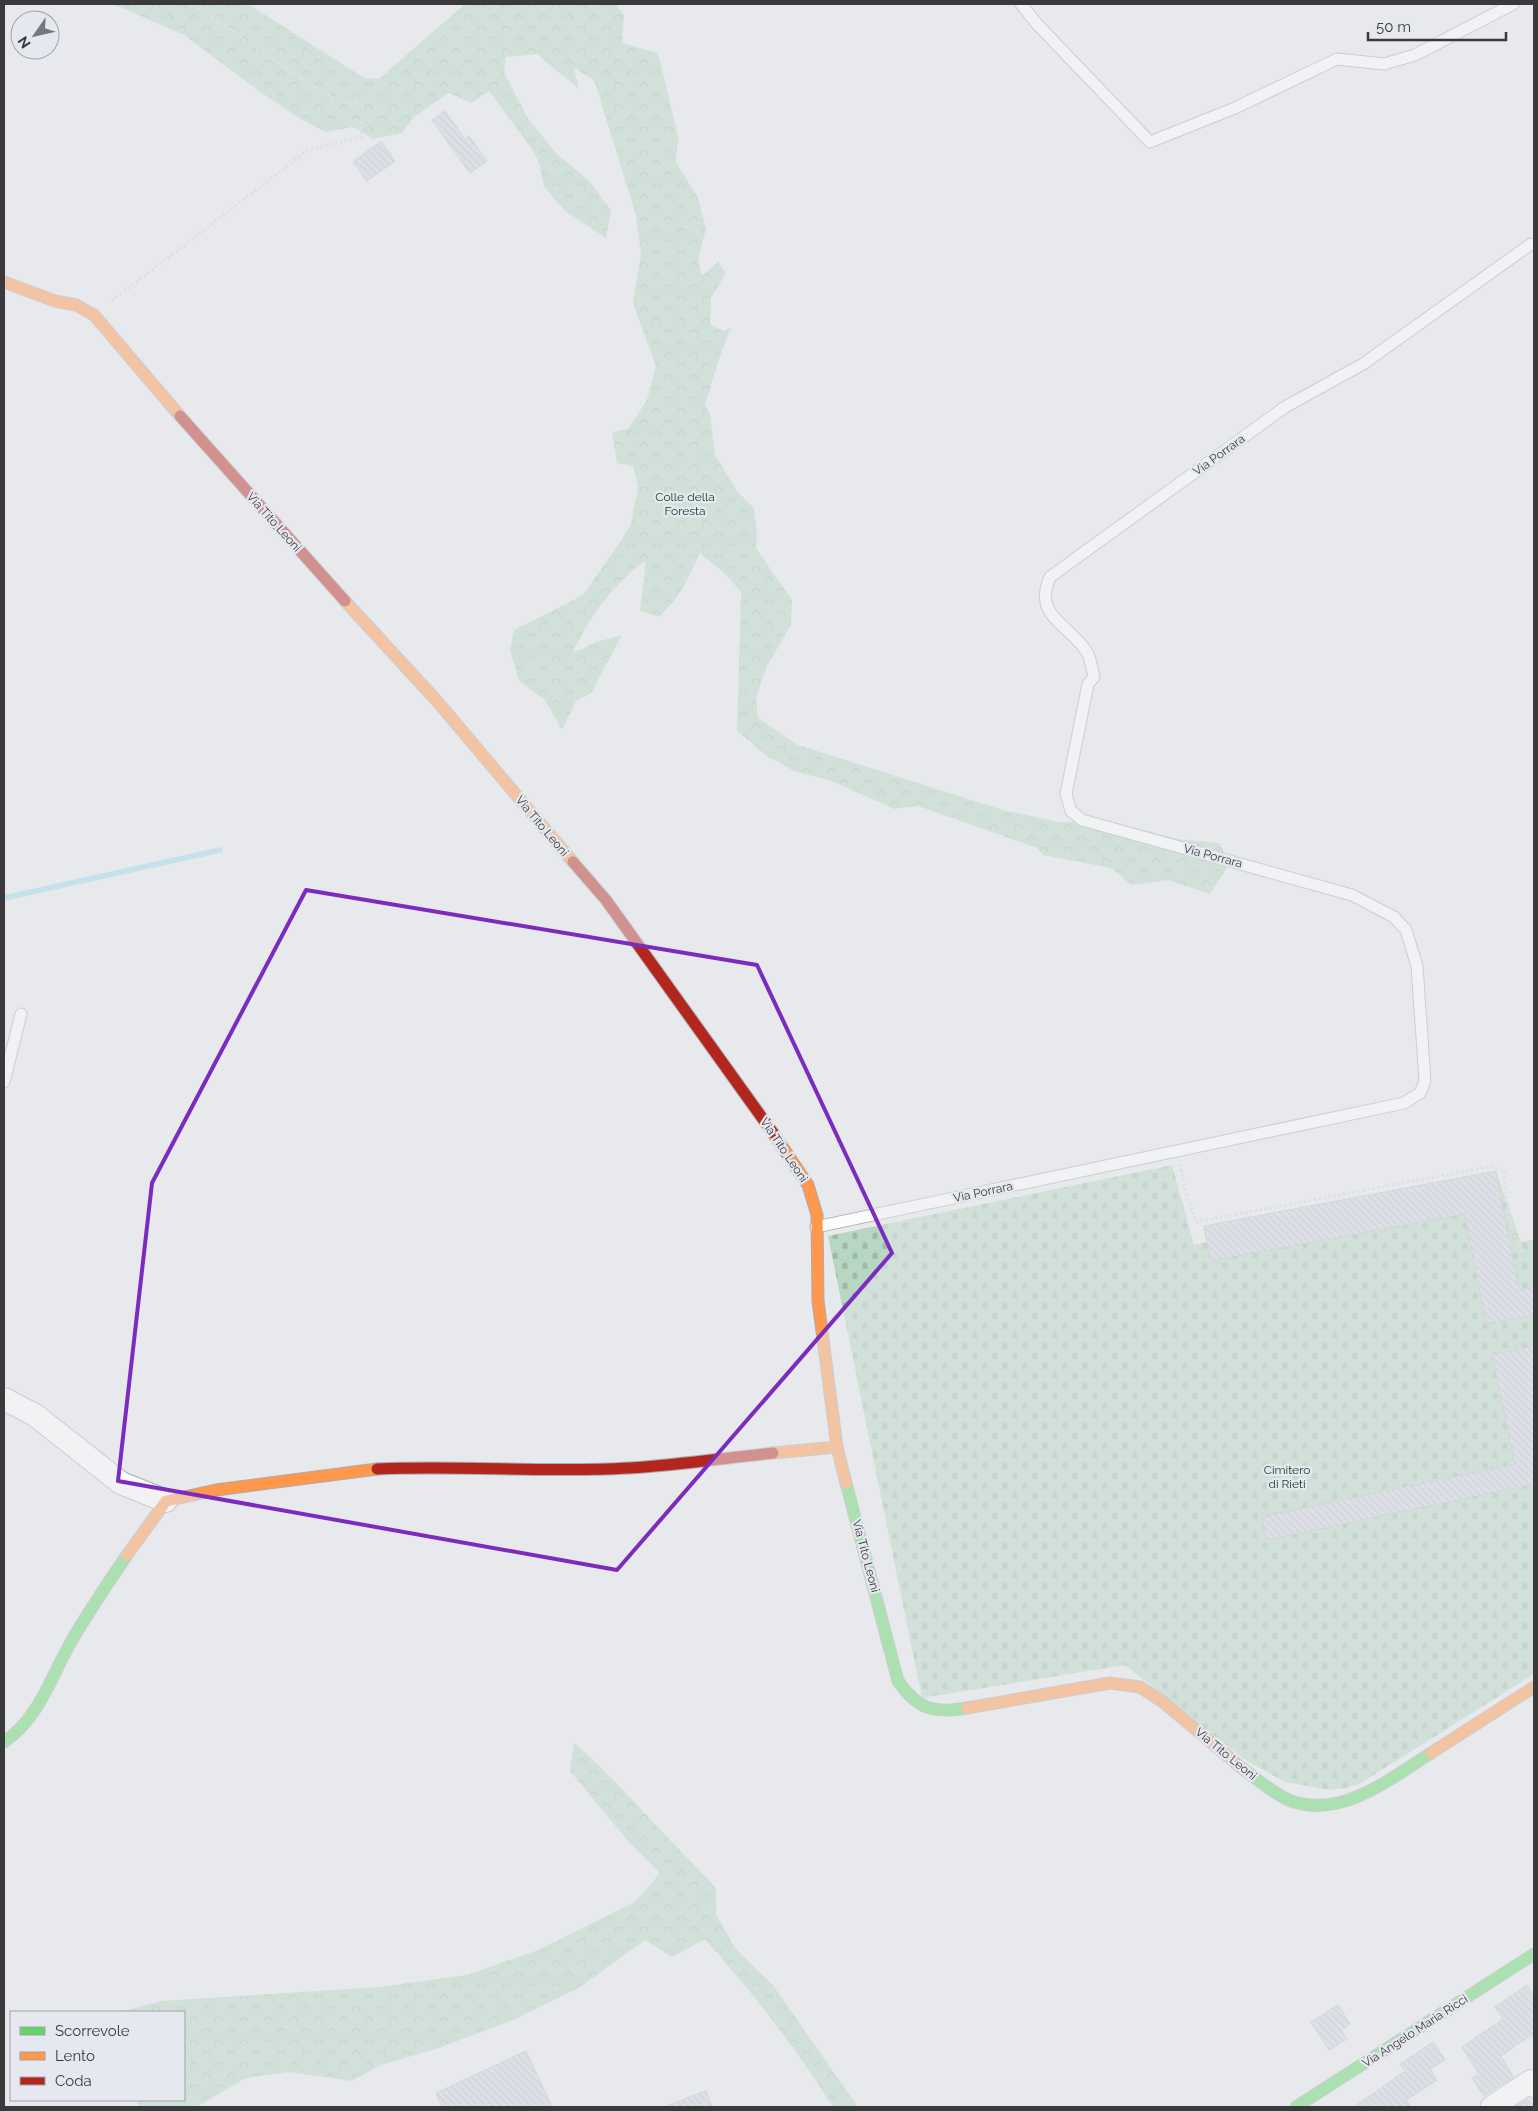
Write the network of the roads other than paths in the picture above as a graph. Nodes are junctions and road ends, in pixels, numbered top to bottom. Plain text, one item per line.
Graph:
1 (1021, 4) edge
2 (1513, 4) edge
3 (1534, 245) edge
4 (4, 282) edge
5 (21, 1014) dead end
6 (4, 1082) edge
7 (816, 1227) junction
8 (4, 1399) edge
9 (838, 1447) junction
10 (166, 1501) junction
11 (1534, 1687) edge
12 (4, 1742) edge
13 (1534, 1954) edge
14 (1534, 2086) edge
15 (1296, 2107) edge
16 (1492, 2107) edge

1 - 2 lane
3 - 7 lane, Via Porrara
4 - 7 street, Via Tito Leoni
5 - 6 lane
7 - 9 street, Via Tito Leoni
8 - 10 street
9 - 10 street
9 - 11 street, Via Tito Leoni
10 - 12 street
13 - 15 street, Via Angelo Maria Ricci
14 - 16 street

